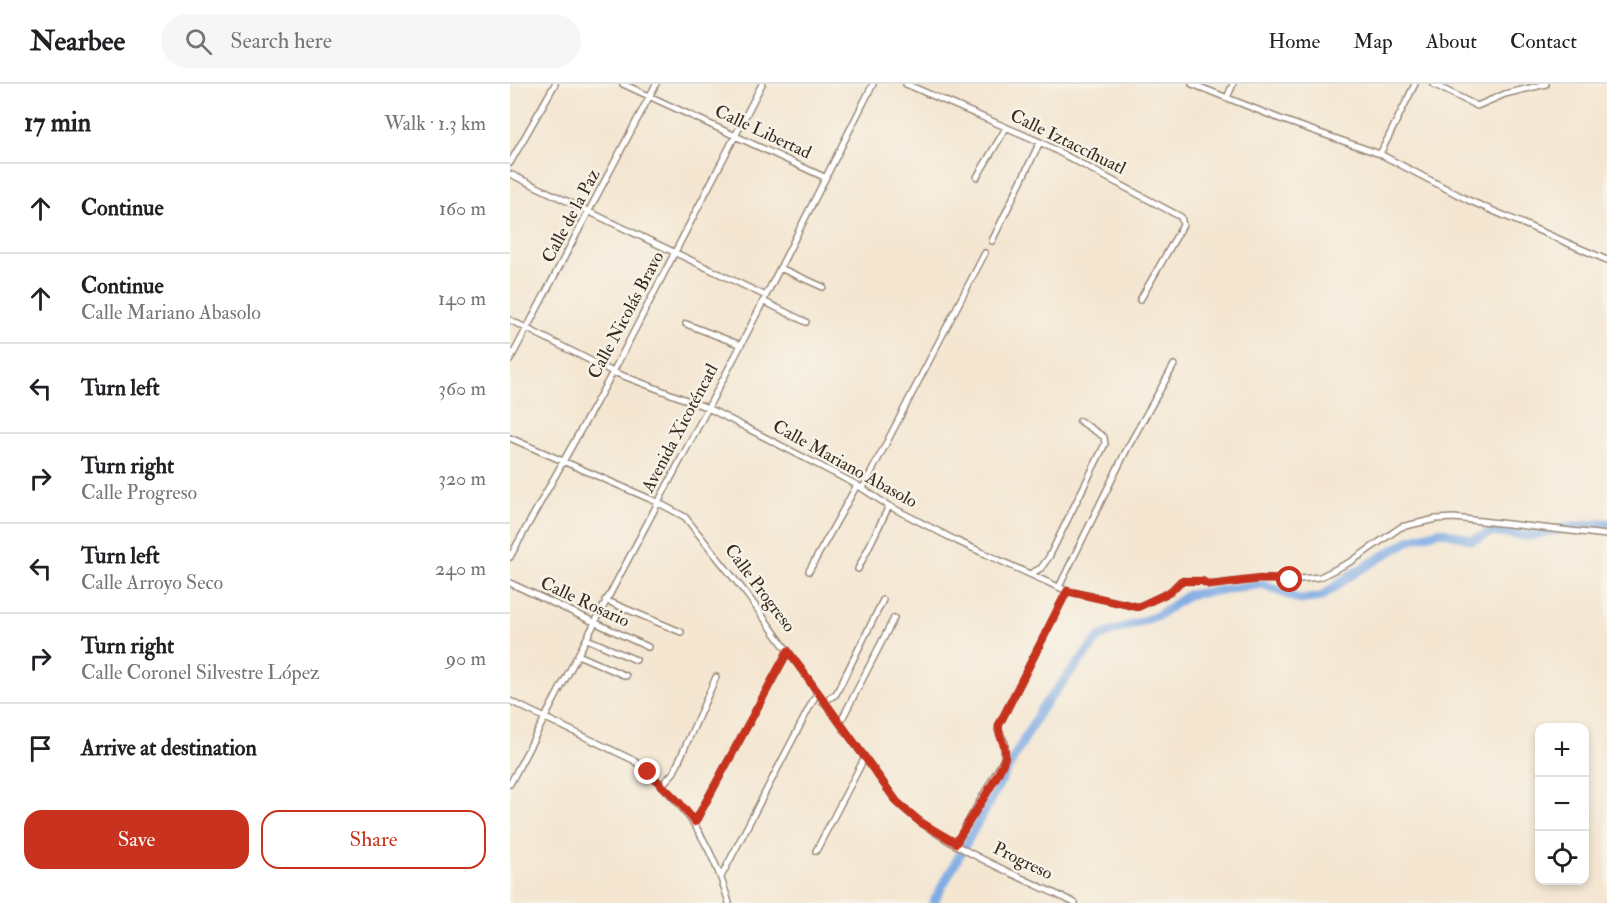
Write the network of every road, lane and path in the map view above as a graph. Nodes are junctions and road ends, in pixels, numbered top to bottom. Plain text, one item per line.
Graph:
1 (555, 84) edge
2 (622, 84) edge
3 (656, 84) edge
4 (762, 84) edge
5 (873, 84) edge
6 (906, 84) edge
7 (1192, 84) edge
8 (1233, 84) edge
9 (1415, 84) edge
10 (1433, 84) edge
11 (1546, 84) edge
12 (650, 97) junction
13 (1227, 98) junction
14 (1006, 128) junction
15 (737, 136) junction
16 (1040, 142) junction
17 (1380, 154) junction
18 (510, 163) edge
19 (510, 174) edge
20 (825, 177) junction
21 (976, 177) dead end
22 (591, 211) junction
23 (992, 241) dead end
24 (676, 253) junction
25 (985, 253) dead end
26 (1607, 260) edge
27 (780, 268) junction
28 (823, 287) dead end
29 (764, 298) junction
30 (1140, 300) dead end
31 (510, 320) edge
32 (806, 322) dead end
33 (686, 324) dead end
34 (527, 329) junction
35 (741, 345) junction
36 (510, 360) edge
37 (1174, 365) dead end
38 (614, 372) junction
39 (708, 408) junction
40 (1080, 421) dead end
41 (510, 438) edge
42 (564, 460) junction
43 (857, 485) junction
44 (863, 489) junction
45 (657, 502) junction
46 (889, 506) junction
47 (1607, 534) edge
48 (510, 556) edge
49 (858, 569) dead end
50 (809, 571) dead end
51 (1030, 574) junction
52 (510, 583) edge
53 (1059, 587) junction
54 (1067, 591) junction
55 (606, 600) junction
56 (883, 600) dead end
57 (894, 618) dead end
58 (595, 623) junction
59 (681, 632) dead end
60 (586, 639) junction
61 (648, 647) dead end
62 (788, 651) junction
63 (578, 655) junction
64 (636, 660) dead end
65 (626, 676) dead end
66 (716, 677) dead end
67 (817, 693) junction
68 (510, 701) edge
69 (823, 702) junction
70 (546, 718) junction
71 (840, 723) junction
72 (865, 757) junction
73 (510, 784) edge
74 (662, 785) junction
75 (695, 822) junction
76 (957, 844) junction
77 (816, 851) dead end
78 (721, 877) junction
79 (729, 903) edge
80 (1075, 903) edge

1 - 18 street
2 - 12 street, Calle Libertad
3 - 12 street, Calle de la Paz
4 - 15 street, Calle Nicolás Bravo
5 - 20 street, Avenida Xicoténcatl
6 - 14 street, Calle Iztaccíhuatl
7 - 13 street
8 - 13 street
9 - 17 street
10 - 11 street
12 - 15 street, Calle Libertad
12 - 22 street, Calle de la Paz
13 - 17 street
14 - 16 street, Calle Iztaccíhuatl
14 - 21 street
15 - 20 street, Calle Libertad
15 - 24 street, Calle Nicolás Bravo
16 - 23 street
16 - 30 street, Calle Iztaccíhuatl
17 - 26 street
19 - 22 street
20 - 27 street, Avenida Xicoténcatl
22 - 24 street
22 - 34 street, Calle de la Paz
24 - 29 street
24 - 38 street, Calle Nicolás Bravo
25 - 44 street
27 - 28 street
27 - 29 street, Avenida Xicoténcatl
29 - 32 street
29 - 35 street, Avenida Xicoténcatl
31 - 34 street, Calle Mariano Abasolo
33 - 35 street
34 - 36 street, Calle de la Paz
34 - 38 street, Calle Mariano Abasolo
35 - 39 street, Avenida Xicoténcatl
37 - 53 street
38 - 39 street, Calle Mariano Abasolo
38 - 42 street, Calle Nicolás Bravo
39 - 43 street, Calle Mariano Abasolo
39 - 45 street, Avenida Xicoténcatl
40 - 51 street
41 - 42 street, Calle Progreso
42 - 45 street, Calle Progreso
42 - 48 street, Calle Nicolás Bravo
43 - 44 street, Calle Mariano Abasolo
43 - 50 street
44 - 46 street, Calle Mariano Abasolo
45 - 55 street, Avenida Xicoténcatl
45 - 62 street, Calle Progreso
46 - 49 street
46 - 51 street, Calle Mariano Abasolo
47 - 54 street, Calle Mariano Abasolo
51 - 53 street, Calle Mariano Abasolo
52 - 58 street, Calle Rosario
53 - 54 street, Calle Mariano Abasolo
54 - 76 street
55 - 58 street, Avenida Xicoténcatl
55 - 59 street
56 - 69 street
57 - 71 street
58 - 60 street, Avenida Xicoténcatl
58 - 61 street, Calle Rosario
60 - 63 street, Avenida Xicoténcatl
60 - 64 street
62 - 67 street, Calle Progreso
62 - 75 street
63 - 65 street
63 - 70 street, Avenida Xicoténcatl
66 - 74 street
67 - 69 street, Calle Progreso
67 - 78 street
68 - 70 street
69 - 71 street, Calle Progreso
70 - 73 street, Avenida Xicoténcatl
70 - 74 street
71 - 72 street, Calle Progreso
72 - 76 street, Calle Progreso
72 - 77 street
74 - 75 street
75 - 78 street
76 - 80 street, Progreso
78 - 79 street

